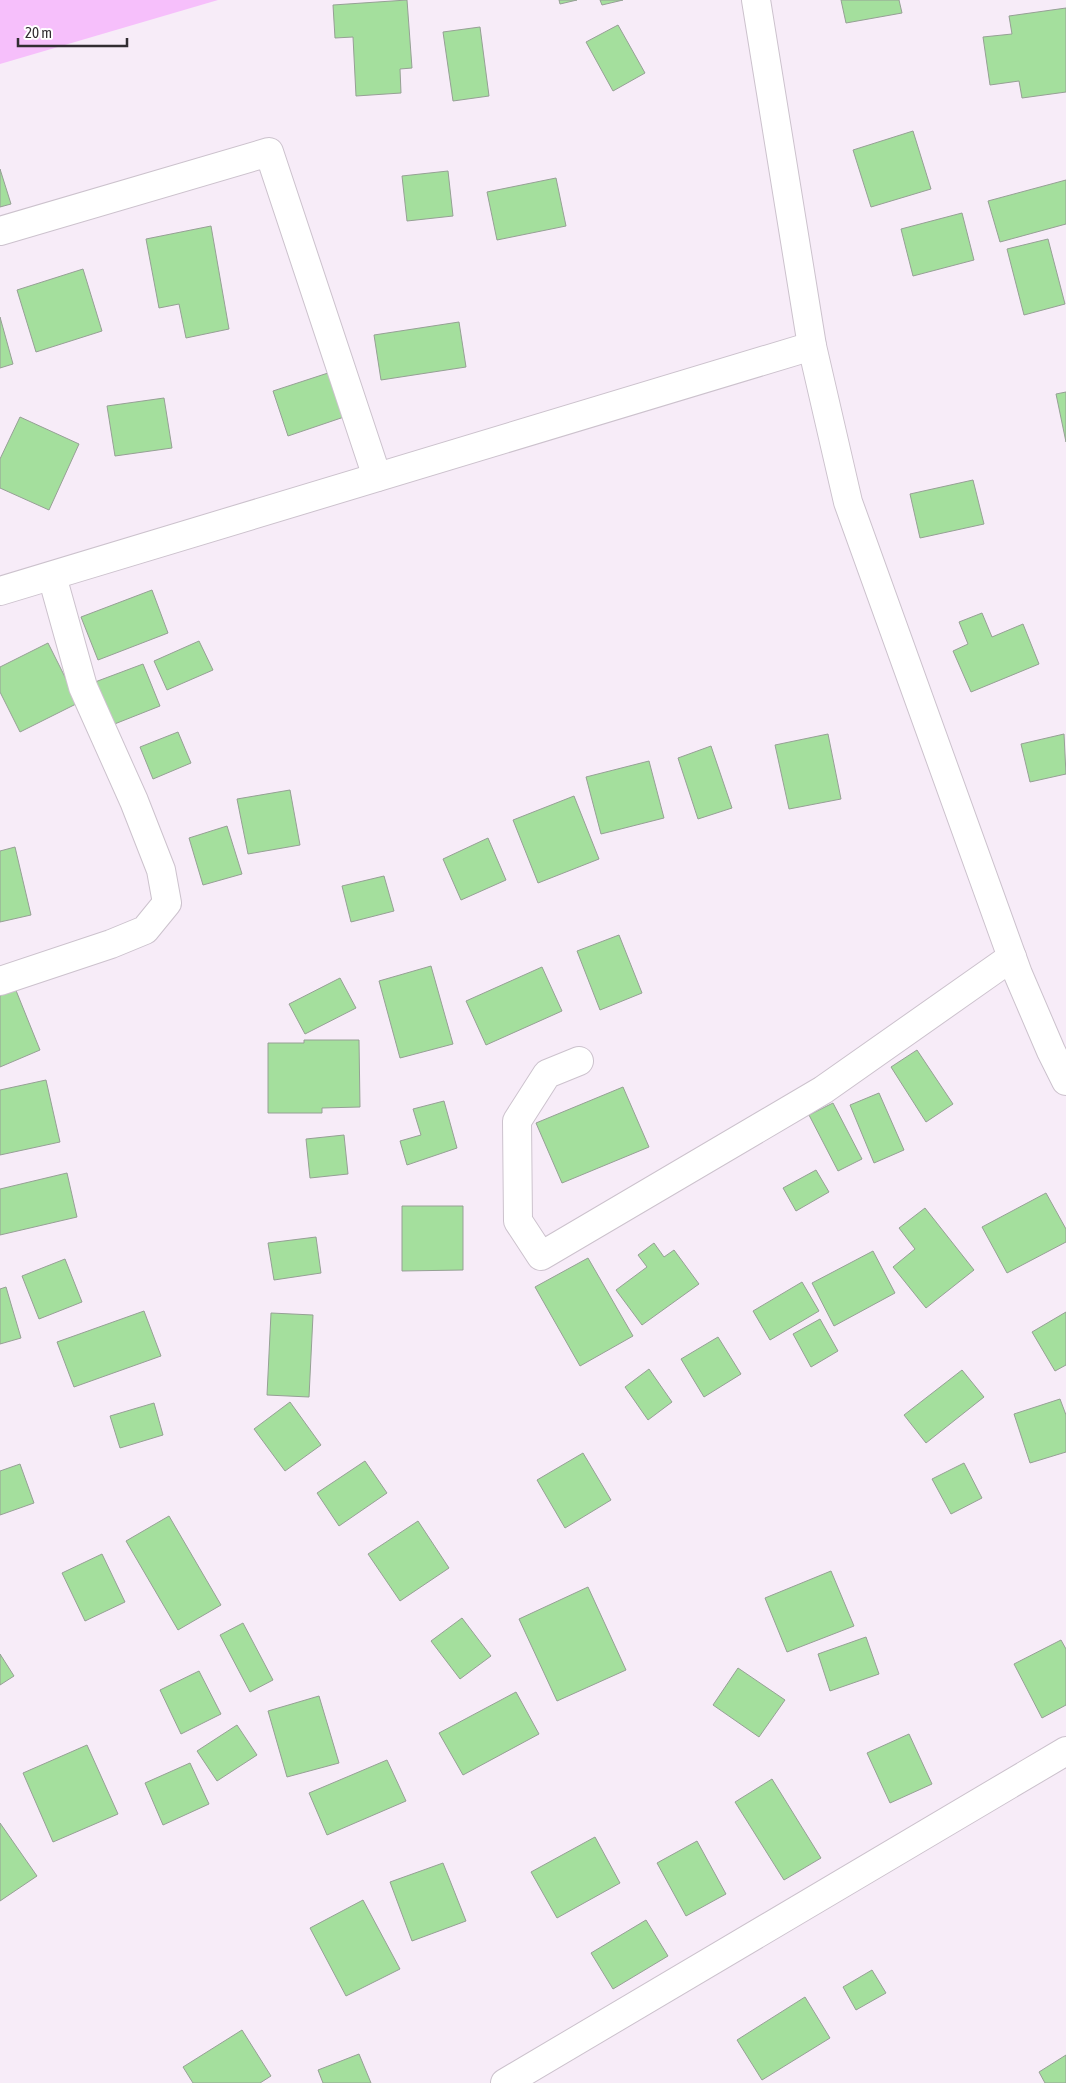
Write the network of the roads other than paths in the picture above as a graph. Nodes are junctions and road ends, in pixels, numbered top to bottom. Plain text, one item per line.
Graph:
1 (756, 0) edge
2 (0, 231) edge
3 (812, 346) junction
4 (377, 477) junction
5 (52, 576) junction
6 (0, 591) edge
7 (1012, 957) junction
8 (0, 981) edge
9 (1058, 1048) edge
10 (579, 1061) dead end
11 (1066, 1081) edge
12 (1066, 1751) edge
13 (506, 2083) edge

1 - 3 street
2 - 4 street
3 - 4 street
3 - 7 street
4 - 5 street
5 - 6 street
5 - 8 street
7 - 9 street
7 - 10 street
9 - 11 street
12 - 13 street

